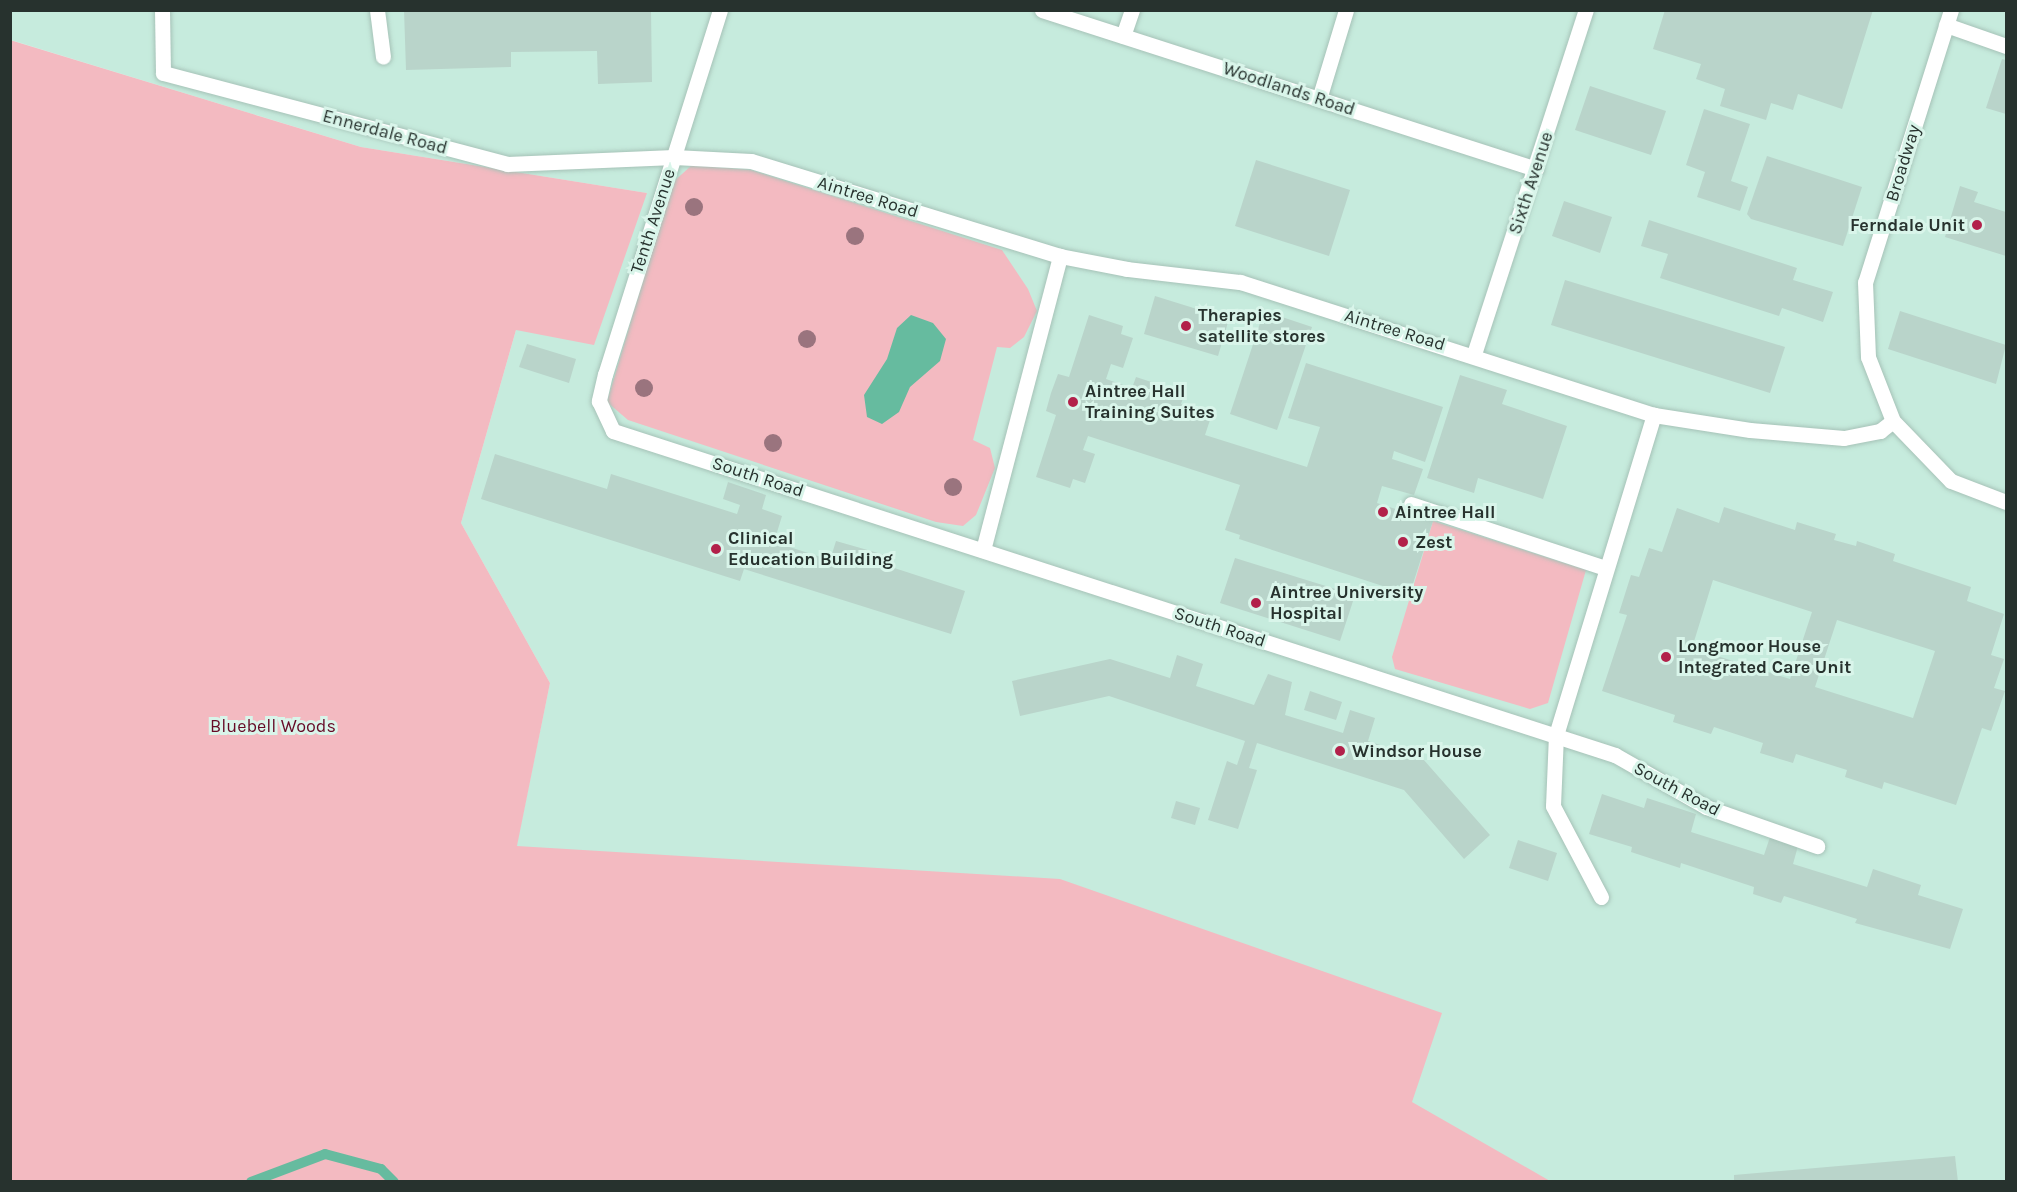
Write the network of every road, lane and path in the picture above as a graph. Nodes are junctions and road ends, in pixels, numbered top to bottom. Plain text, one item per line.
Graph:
1 (162, 10) edge
2 (377, 10) edge
3 (720, 10) edge
4 (1042, 10) edge
5 (1132, 10) edge
6 (1347, 10) edge
7 (1586, 10) edge
8 (1948, 18) edge
9 (1123, 36) junction
10 (2007, 46) edge
11 (383, 57) dead end
12 (1319, 99) junction
13 (674, 157) junction
14 (1536, 169) junction
15 (1060, 256) junction
16 (1474, 354) junction
17 (1654, 415) junction
18 (1893, 421) junction
19 (613, 430) joint
20 (2007, 502) edge
21 (1411, 504) dead end
22 (983, 550) junction
23 (1606, 568) junction
24 (1556, 735) junction
25 (1817, 846) dead end
26 (1601, 897) dead end

1 - 13 lane, Ennerdale Road
2 - 11 lane
3 - 13 lane, Tenth Avenue
4 - 9 lane, Woodlands Road
5 - 9 lane
6 - 12 lane
7 - 14 lane, Sixth Avenue
8 - 10 lane
8 - 18 lane, Broadway
9 - 12 lane, Woodlands Road
12 - 14 lane, Woodlands Road
13 - 15 lane, Aintree Road
13 - 19 lane, Tenth Avenue
14 - 16 lane, Sixth Avenue
15 - 16 lane, Aintree Road
15 - 22 lane
16 - 17 lane, Aintree Road
17 - 18 lane, Aintree Road
17 - 23 lane
18 - 20 lane, Broadway
19 - 22 lane, South Road
21 - 23 lane
22 - 24 lane, South Road
23 - 24 lane
24 - 25 lane, South Road
24 - 26 lane

